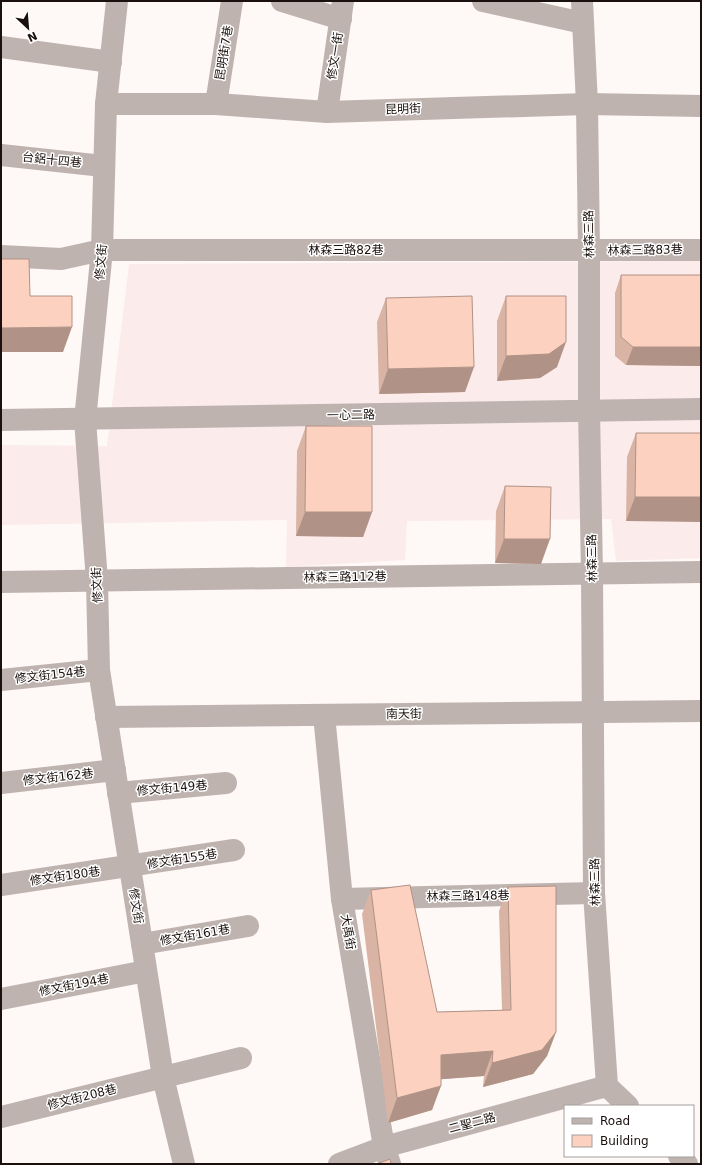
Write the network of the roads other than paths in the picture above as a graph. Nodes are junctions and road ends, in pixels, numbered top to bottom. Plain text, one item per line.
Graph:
1 (117, 1) edge
2 (232, 1) edge
3 (282, 1) edge
4 (482, 1) edge
5 (582, 1) edge
6 (342, 10) edge
7 (583, 23) junction
8 (1, 47) edge
9 (111, 62) junction
10 (106, 104) junction
11 (216, 104) junction
12 (587, 104) junction
13 (701, 106) edge
14 (327, 112) junction
15 (1, 155) edge
16 (103, 166) junction
17 (102, 250) junction
18 (701, 250) edge
19 (589, 251) junction
20 (1, 256) edge
21 (701, 409) edge
22 (589, 410) junction
23 (1, 420) edge
24 (85, 420) junction
25 (701, 572) edge
26 (592, 574) junction
27 (97, 580) junction
28 (1, 582) edge
29 (99, 670) junction
30 (1, 680) edge
31 (701, 711) edge
32 (593, 712) junction
33 (324, 715) junction
34 (106, 717) junction
35 (115, 770) junction
36 (1, 783) edge
37 (226, 783) dead end
38 (118, 793) junction
39 (234, 850) dead end
40 (130, 867) junction
41 (1, 885) edge
42 (594, 893) junction
43 (342, 899) junction
44 (248, 926) dead end
45 (142, 944) junction
46 (146, 971) junction
47 (1, 999) edge
48 (241, 1058) dead end
49 (162, 1077) junction
50 (607, 1086) junction
51 (627, 1105) edge
52 (1, 1117) edge
53 (387, 1156) edge
54 (184, 1164) edge
55 (338, 1164) edge

1 - 9 street, 修文街
2 - 11 street, 昆明街7巷
3 - 6 street
4 - 7 street
5 - 7 street, 林森三路
6 - 14 street, 修文一街
7 - 12 street, 林森三路
8 - 9 street
9 - 10 street, 修文街
10 - 11 street, 昆明街
10 - 16 street, 修文街
11 - 14 street, 昆明街
12 - 13 street, 昆明街
12 - 14 street, 昆明街
12 - 19 street, 林森三路
15 - 16 street, 台鋁十四巷
16 - 17 street, 修文街
17 - 19 street, 林森三路82巷
17 - 20 street, 林森三路82巷
17 - 24 street, 修文街
18 - 19 street, 林森三路83巷
19 - 22 street, 林森三路
21 - 22 street, 一心二路
22 - 24 street, 一心二路
22 - 26 street, 林森三路
23 - 24 street, 一心二路
24 - 27 street, 修文街
25 - 26 street, 林森三路112巷
26 - 27 street, 林森三路112巷
26 - 32 street, 林森三路
27 - 28 street, 林森三路112巷
27 - 29 street, 修文街
29 - 30 street, 修文街154巷
29 - 34 street, 修文街
31 - 32 street, 南天街
32 - 33 street, 南天街
32 - 42 street, 林森三路
33 - 34 street, 南天街
33 - 43 street, 大禹街
34 - 35 street, 修文街
35 - 36 street, 修文街162巷
35 - 38 street, 修文街
37 - 38 street, 修文街149巷
38 - 40 street, 修文街
39 - 40 street, 修文街155巷
40 - 41 street, 修文街180巷
40 - 45 street, 修文街
42 - 43 street, 林森三路148巷
42 - 50 street, 林森三路
43 - 53 street, 大禹街
44 - 45 street, 修文街161巷
45 - 46 street, 修文街
46 - 47 street, 修文街194巷
46 - 49 street, 修文街
48 - 49 street, 修文街208巷
49 - 52 street, 修文街208巷
49 - 54 street, 修文街
50 - 51 street
50 - 53 street, 二聖二路
53 - 55 street, 二聖二路

